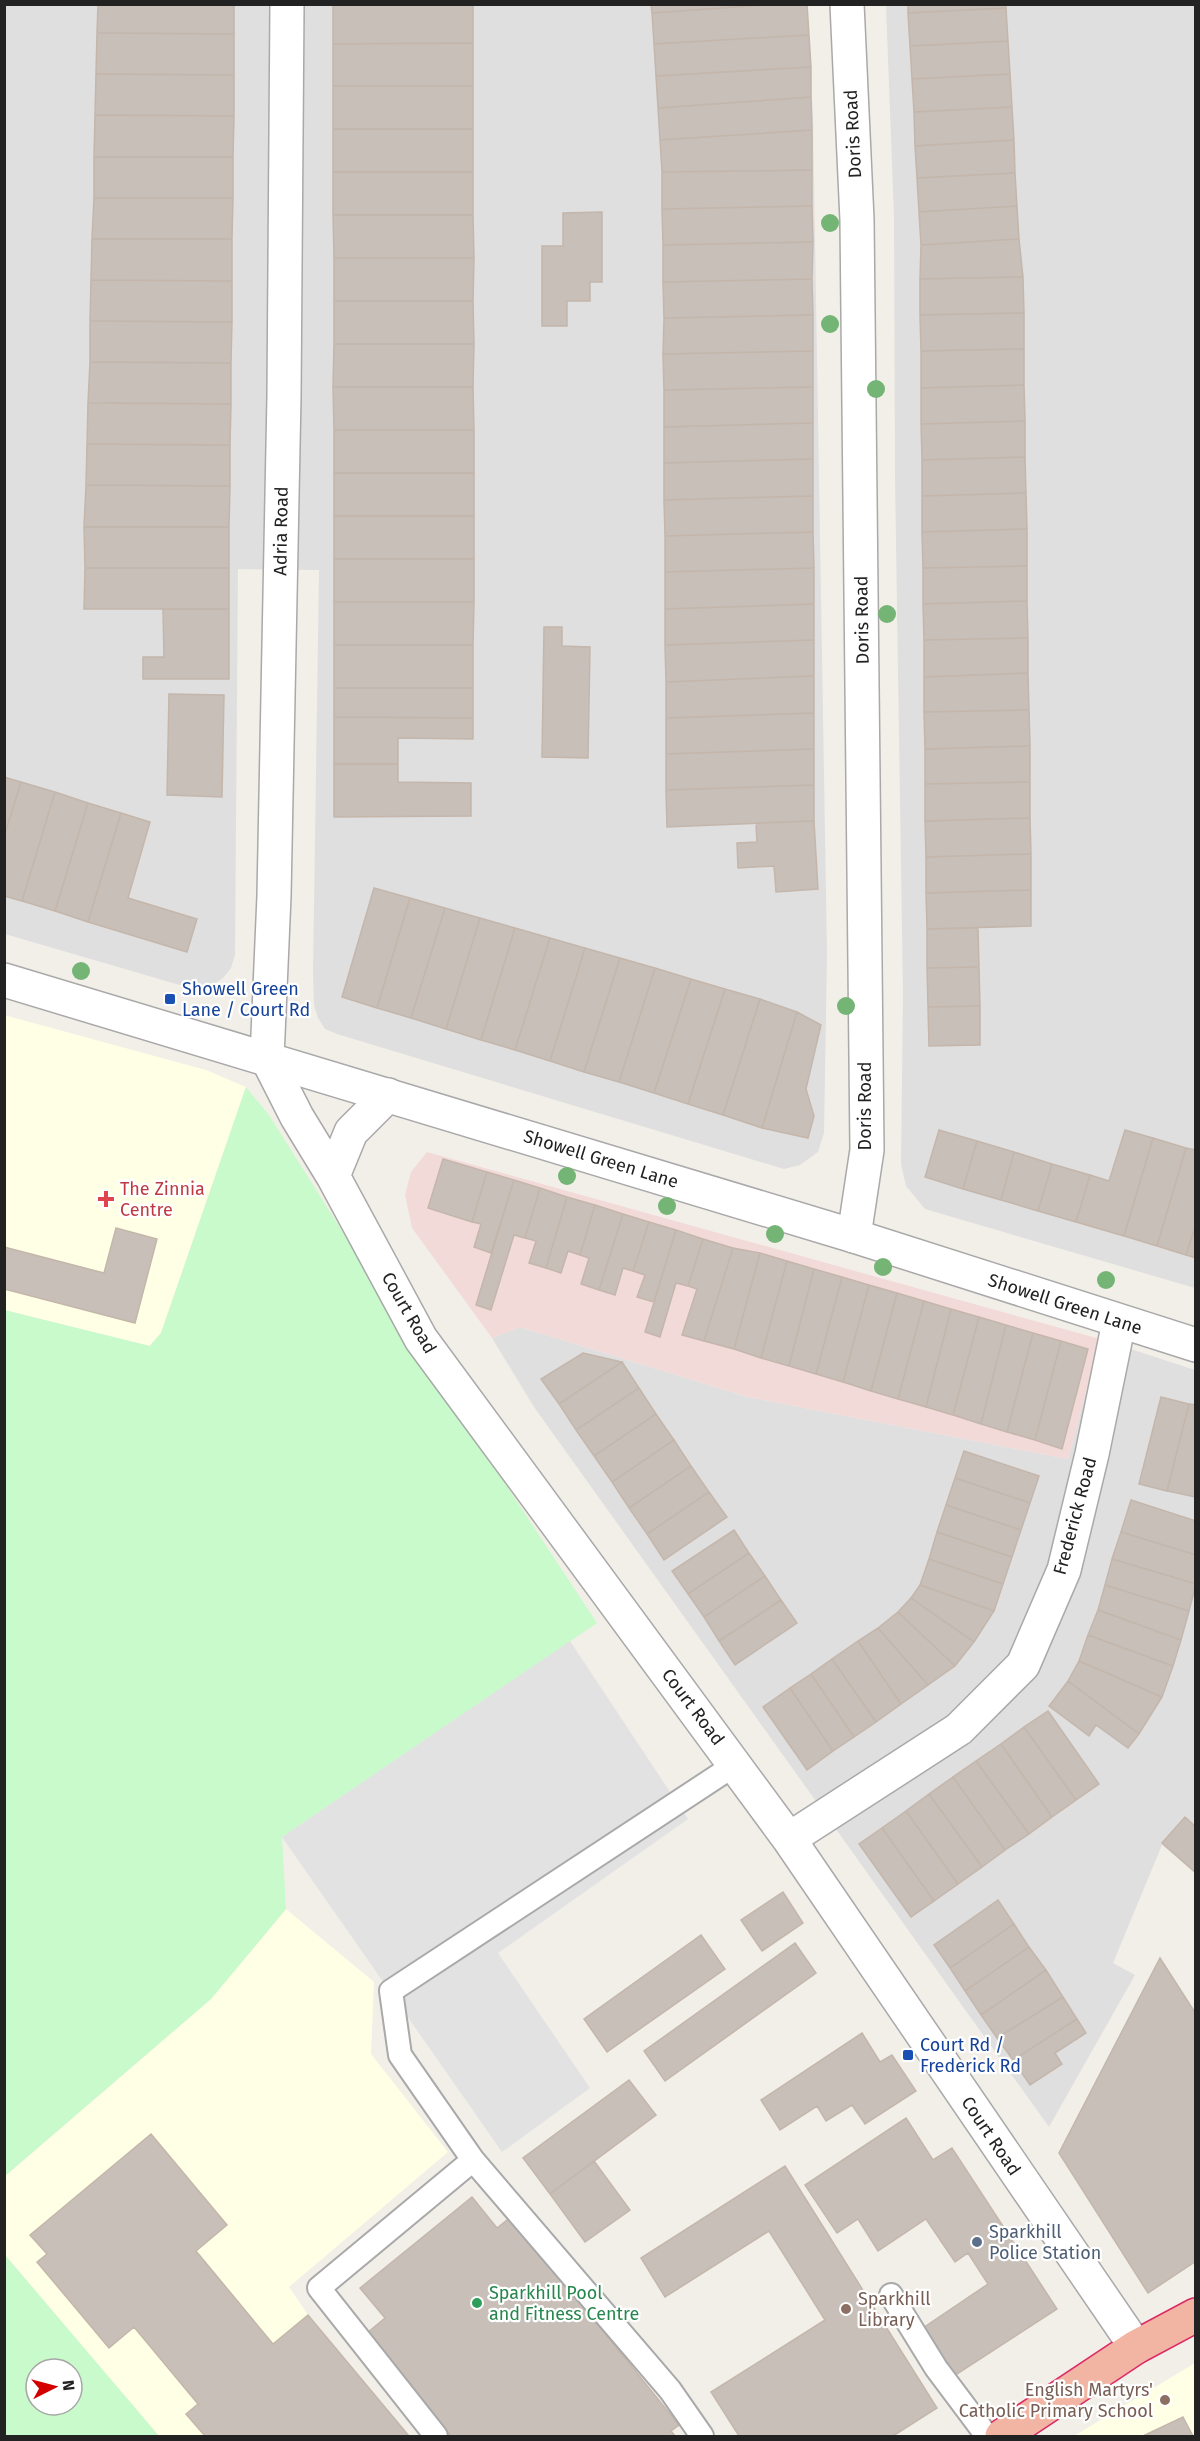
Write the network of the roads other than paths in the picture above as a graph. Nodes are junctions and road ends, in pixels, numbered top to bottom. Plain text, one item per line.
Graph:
1 (287, 4) edge
2 (847, 4) edge
3 (4, 980) edge
4 (267, 1058) junction
5 (388, 1095) junction
6 (333, 1176) junction
7 (854, 1236) junction
8 (1119, 1322) junction
9 (1196, 1344) edge
10 (736, 1764) junction
11 (789, 1839) junction
12 (473, 2160) junction
13 (891, 2295) dead end
14 (1196, 2314) edge
15 (1136, 2347) junction
16 (436, 2436) edge
17 (702, 2436) edge
18 (987, 2436) edge
19 (1002, 2436) edge

1 - 4 street, Adria Road
2 - 7 street, Doris Road
3 - 4 street, Showell Green Lane
4 - 5 street, Showell Green Lane
4 - 6 street, Court Road
5 - 6 street
5 - 7 street, Showell Green Lane
6 - 10 street, Court Road
7 - 8 street, Showell Green Lane
8 - 9 street, Showell Green Lane
8 - 11 street, Frederick Road
10 - 11 street, Court Road
10 - 12 lane
11 - 15 street, Court Road
12 - 16 lane
12 - 17 lane
13 - 18 lane
14 - 15 highway
15 - 19 highway

